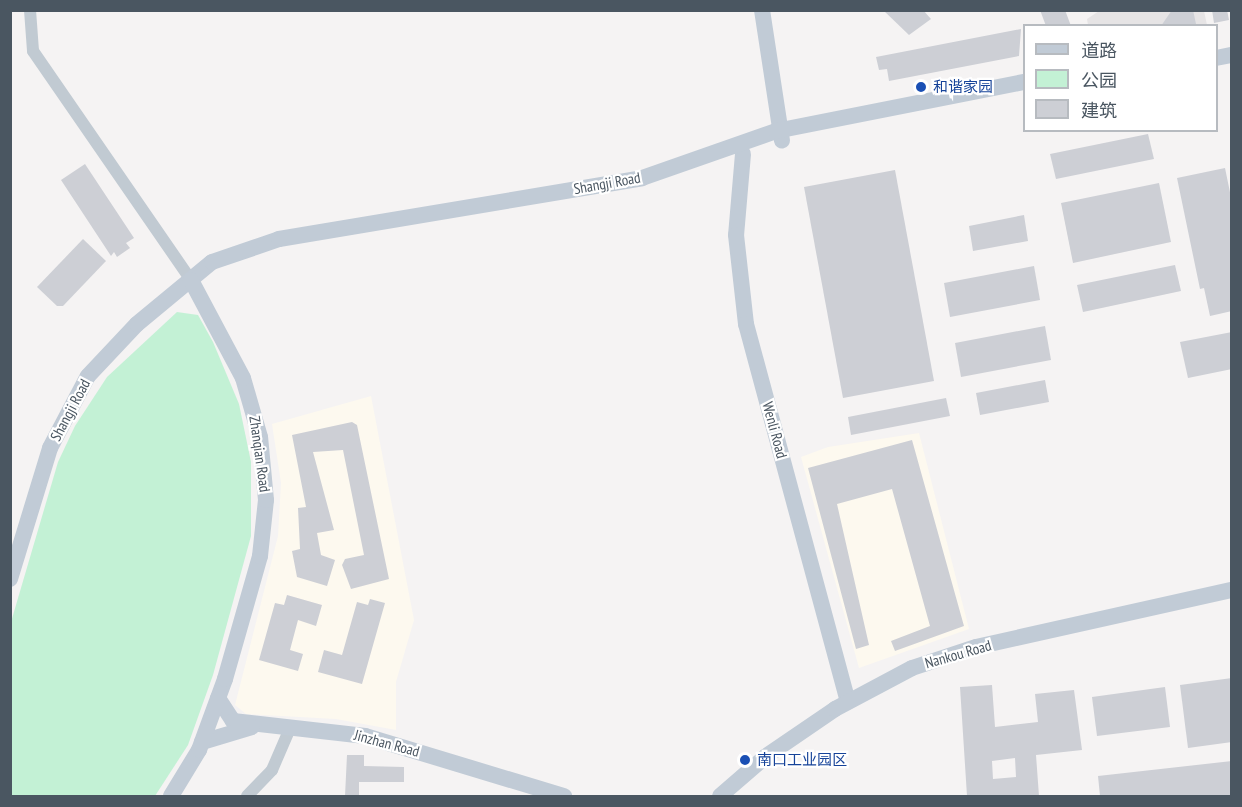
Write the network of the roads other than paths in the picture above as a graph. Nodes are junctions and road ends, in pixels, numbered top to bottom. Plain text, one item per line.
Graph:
1 (30, 10) edge
2 (762, 10) edge
3 (769, 10) edge
4 (1023, 82) edge
5 (1023, 94) edge
6 (785, 134) junction
7 (742, 154) junction
8 (191, 280) junction
9 (10, 542) edge
10 (10, 579) edge
11 (1232, 590) edge
12 (1232, 599) edge
13 (218, 698) junction
14 (848, 701) junction
15 (259, 726) junction
16 (291, 726) junction
17 (202, 742) junction
18 (171, 796) edge
19 (247, 796) edge
20 (564, 796) edge
21 (720, 796) edge
22 (732, 796) edge

1 - 8 street
2 - 6 main road
3 - 6 main road
4 - 6 main road, Shangji Road
5 - 6 main road, Shangji Road
6 - 7 main road, Shangji Road
6 - 8 main road, Shangji Road
7 - 8 main road, Shangji Road
7 - 14 main road, Wenli Road
8 - 9 main road, Shangji Road
8 - 10 main road, Shangji Road
8 - 13 main road, Zhanqian Road
11 - 14 main road, Nankou Road
12 - 22 main road, Nankou Road
13 - 15 main road, Jinzhan Road
13 - 17 main road, Zhanqian Road
14 - 21 main road, Nankou Road
15 - 16 main road, Jinzhan Road
15 - 17 main road
16 - 19 street
16 - 20 main road, Jinzhan Road
17 - 18 main road, Zhanqian Road

